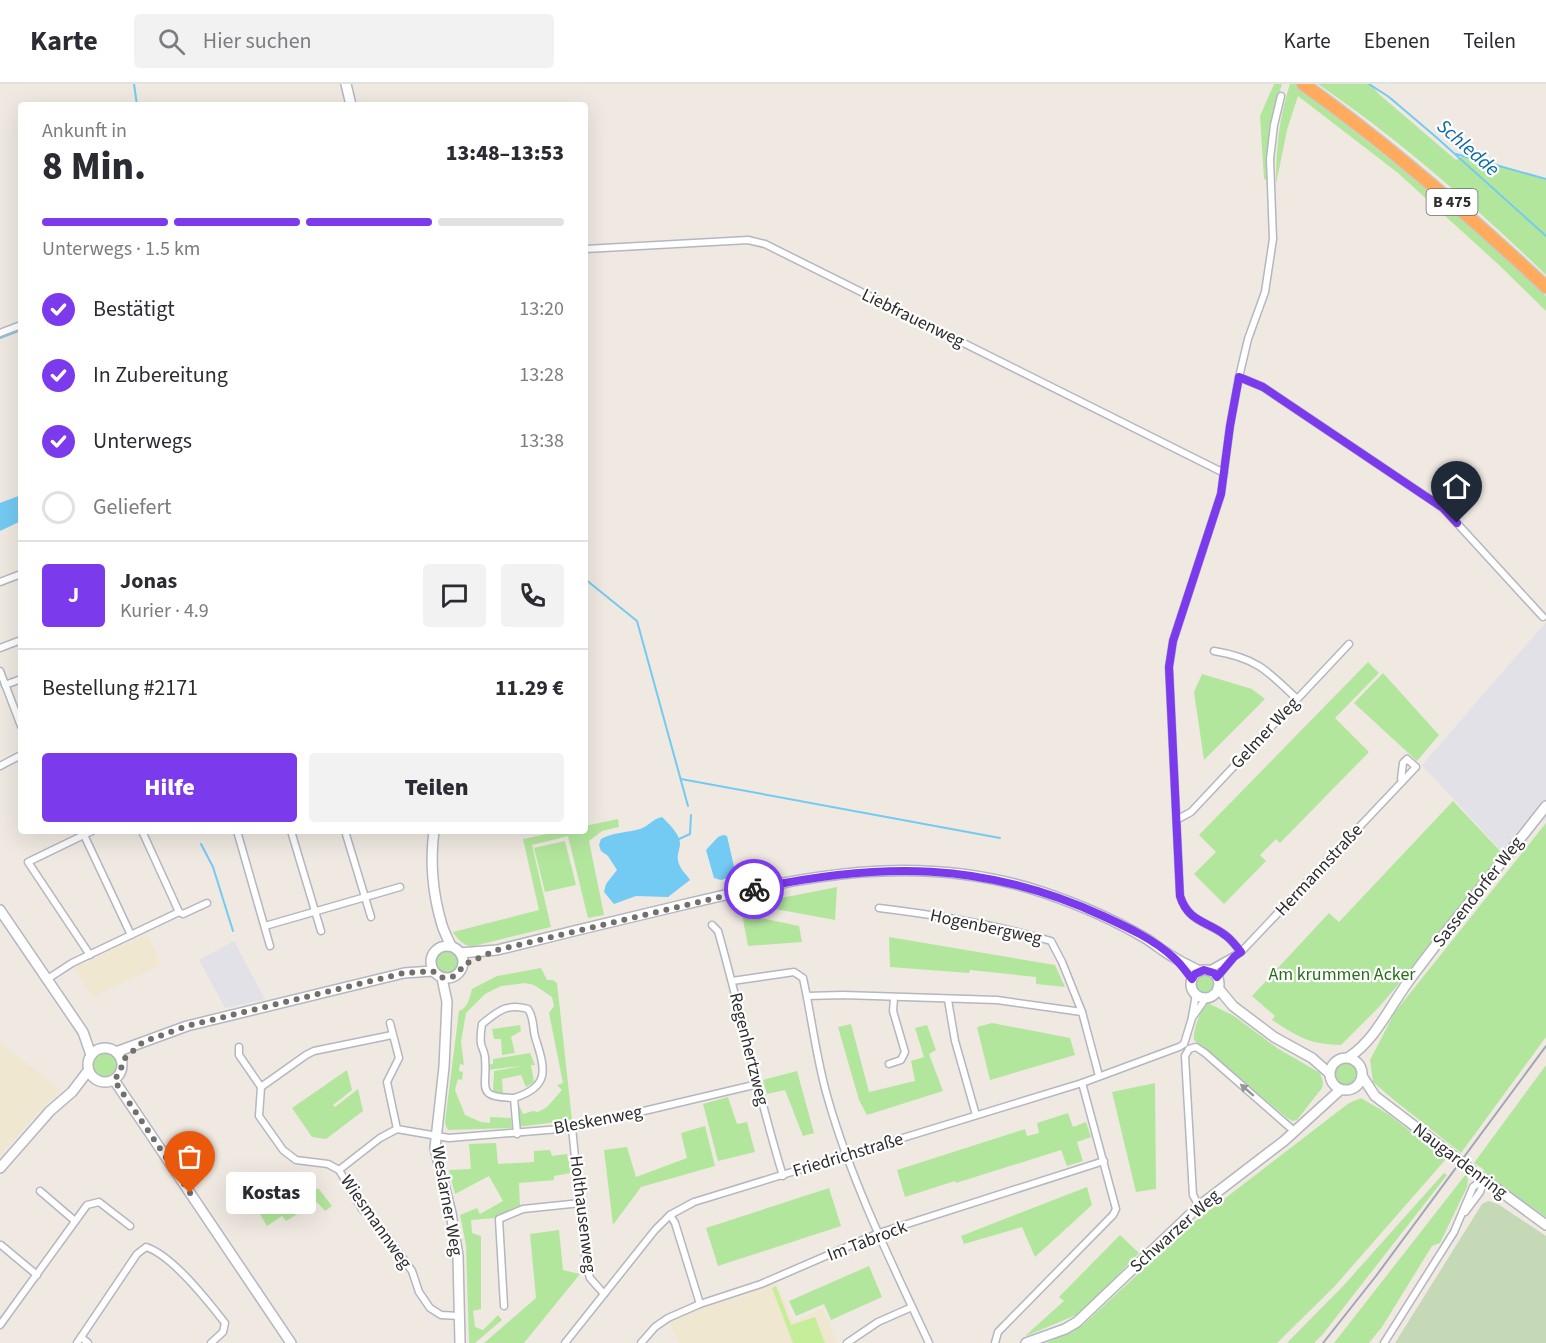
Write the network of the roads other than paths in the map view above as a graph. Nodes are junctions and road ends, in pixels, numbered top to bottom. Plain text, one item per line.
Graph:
1 (346, 84) edge
2 (1302, 84) edge
3 (1281, 96) dead end
4 (350, 102) edge
5 (588, 249) edge
6 (1546, 287) edge
7 (18, 326) edge
8 (0, 333) edge
9 (1239, 377) junction
10 (1224, 473) junction
11 (18, 575) edge
12 (0, 582) edge
13 (1543, 617) dead end
14 (18, 641) edge
15 (1349, 644) dead end
16 (0, 648) edge
17 (1214, 651) dead end
18 (0, 671) edge
19 (18, 680) edge
20 (5, 685) junction
21 (1297, 699) junction
22 (18, 718) edge
23 (18, 756) edge
24 (0, 766) edge
25 (1403, 781) dead end
26 (1546, 806) edge
27 (1178, 819) junction
28 (143, 834) edge
29 (238, 834) edge
30 (292, 834) edge
31 (346, 834) edge
32 (434, 834) edge
33 (84, 835) joint
34 (400, 887) dead end
35 (365, 898) junction
36 (207, 903) dead end
37 (879, 908) dead end
38 (0, 910) edge
39 (179, 912) junction
40 (314, 912) junction
41 (371, 917) dead end
42 (442, 925) junction
43 (712, 925) dead end
44 (265, 926) junction
45 (321, 931) dead end
46 (131, 935) junction
47 (270, 946) dead end
48 (451, 946) junction
49 (440, 947) junction
50 (497, 950) junction
51 (1241, 952) junction
52 (460, 953) junction
53 (90, 955) junction
54 (1234, 957) junction
55 (1174, 958) junction
56 (430, 960) junction
57 (463, 965) junction
58 (1209, 970) junction
59 (433, 971) junction
60 (1199, 971) junction
61 (404, 973) junction
62 (455, 977) junction
63 (1217, 977) junction
64 (442, 978) junction
65 (1192, 979) junction
66 (46, 980) junction
67 (732, 981) junction
68 (1218, 988) junction
69 (1196, 994) junction
70 (807, 996) junction
71 (1208, 997) junction
72 (894, 998) junction
73 (948, 1000) junction
74 (447, 1002) junction
75 (1233, 1006) junction
76 (1082, 1012) junction
77 (1192, 1018) junction
78 (390, 1023) dead end
79 (82, 1032) junction
80 (392, 1035) junction
81 (1370, 1038) junction
82 (143, 1042) junction
83 (1186, 1046) junction
84 (239, 1047) dead end
85 (100, 1049) junction
86 (116, 1052) junction
87 (91, 1055) junction
88 (1349, 1057) junction
89 (1312, 1058) junction
90 (1336, 1060) junction
91 (122, 1061) junction
92 (889, 1064) dead end
93 (1360, 1064) junction
94 (88, 1071) junction
95 (1099, 1076) junction
96 (1362, 1076) junction
97 (1330, 1077) junction
98 (96, 1080) junction
99 (114, 1080) junction
100 (1082, 1083) junction
101 (758, 1084) junction
102 (261, 1087) junction
103 (1355, 1087) junction
104 (1341, 1090) junction
105 (72, 1092) junction
106 (1375, 1096) junction
107 (514, 1098) junction
108 (1318, 1108) junction
109 (976, 1115) junction
110 (572, 1128) junction
111 (397, 1129) junction
112 (1294, 1131) junction
113 (436, 1133) junction
114 (517, 1134) junction
115 (848, 1156) junction
116 (1104, 1161) junction
117 (0, 1168) edge
118 (339, 1170) junction
119 (783, 1176) junction
120 (1484, 1179) junction
121 (40, 1191) dead end
122 (581, 1203) junction
123 (1199, 1206) junction
124 (670, 1215) junction
125 (75, 1221) junction
126 (1546, 1225) edge
127 (130, 1227) dead end
128 (879, 1233) junction
129 (1, 1245) edge
130 (36, 1275) junction
131 (604, 1294) junction
132 (700, 1304) junction
133 (504, 1306) dead end
134 (912, 1307) junction
135 (460, 1316) junction
136 (0, 1324) edge
137 (81, 1337) junction
138 (287, 1341) edge
139 (77, 1343) edge
140 (88, 1343) edge
141 (211, 1343) edge
142 (460, 1343) edge
143 (566, 1343) edge
144 (641, 1343) edge
145 (847, 1343) edge
146 (929, 1343) edge
147 (995, 1343) edge
148 (1026, 1343) edge
149 (1384, 1343) edge

1 - 4 main road
2 - 6 highway, B 475
3 - 9 street
5 - 10 street, Liebfrauenweg
7 - 8 street
9 - 10 street
9 - 13 street
10 - 27 street
11 - 12 street
14 - 16 street
15 - 21 street, Gelmer Weg
17 - 21 street
18 - 20 street
19 - 20 street
20 - 22 street
21 - 27 street, Gelmer Weg
23 - 24 street
25 - 51 street, Hermannstraße
26 - 81 main road, Sassendorfer Weg
27 - 51 street
28 - 39 street
29 - 44 street
30 - 40 street
31 - 35 street
32 - 42 main road
33 - 46 street
33 - 53 street
34 - 35 street
35 - 40 street
35 - 41 street
36 - 39 street
37 - 76 street, Hogenbergweg
38 - 66 main road
39 - 46 street
40 - 44 street
40 - 45 street
42 - 48 main road
42 - 49 main road
43 - 67 street, Regenhertzweg
44 - 47 street
46 - 53 street
48 - 49 main road
48 - 52 main road
49 - 56 main road
50 - 52 main road
50 - 55 main road
50 - 57 main road
51 - 54 street, Hermannstraße
52 - 57 main road
53 - 66 street
54 - 58 street, Hermannstraße
54 - 63 street, Hermannstraße
55 - 60 main road
55 - 65 main road
56 - 59 main road
56 - 61 main road
57 - 62 main road
58 - 60 main road
58 - 63 main road
59 - 61 main road
59 - 64 main road
60 - 65 main road
61 - 82 main road
62 - 64 main road
62 - 74 main road, Weslarner Weg
63 - 68 main road
64 - 74 main road, Weslarner Weg
65 - 69 main road
66 - 79 main road
67 - 70 street
67 - 101 street, Regenhertzweg
68 - 71 main road
68 - 75 main road
69 - 71 main road
69 - 77 street
70 - 72 street
70 - 115 street
71 - 75 main road
71 - 77 street
72 - 73 street
72 - 92 street
73 - 76 street
73 - 109 street
74 - 113 main road, Weslarner Weg
75 - 89 main road
76 - 95 street
77 - 83 street
78 - 80 street
79 - 85 main road
79 - 87 main road
80 - 102 street
80 - 111 street
81 - 88 main road, Sassendorfer Weg
81 - 93 main road, Sassendorfer Weg
82 - 86 main road
82 - 91 main road
83 - 95 street, Friedrichstraße
112 -> 83 street
83 - 123 street
84 - 102 street
85 - 86 main road
85 - 87 main road
86 - 91 main road
87 - 94 main road
88 - 90 main road
88 - 93 main road
89 - 90 main road
89 - 97 main road
90 - 97 main road
91 - 99 main road
93 - 96 main road
94 - 98 main road
94 - 105 main road
95 - 100 street, Friedrichstraße
96 - 103 main road
96 - 106 main road, Naugardenring
97 - 104 main road
97 - 108 main road, Schwarzer Weg
98 - 99 main road
98 - 105 main road
99 - 138 main road
100 - 109 street, Friedrichstraße
100 - 116 street
101 - 110 street, Bleskenweg
101 - 119 street, Regenhertzweg
102 - 118 street, Wiesmannweg
103 - 104 main road
103 - 106 main road, Naugardenring
104 - 108 main road, Schwarzer Weg
105 - 117 main road
106 - 120 main road, Naugardenring, bridge
107 - 107 street
107 - 114 street
108 - 112 main road, Schwarzer Weg
109 - 115 street, Friedrichstraße
110 - 114 street, Bleskenweg
110 - 122 street, Holthausenweg
111 - 113 street, Bleskenweg
111 - 118 street
112 - 123 main road, Schwarzer Weg
113 - 114 street, Bleskenweg
113 - 135 main road, Weslarner Weg
115 - 119 street, Friedrichstraße
115 - 128 street
116 - 128 street, Im Tabrock
116 - 147 street
118 - 135 street, Wiesmannweg
119 - 124 street, Friedrichstraße
120 - 126 main road, Naugardenring
120 - 149 street
121 - 125 street
122 - 131 street, Holthausenweg
122 - 133 street
123 - 148 main road, Schwarzer Weg
124 - 131 street, Friedrichstraße
124 - 132 street
125 - 127 street
125 - 130 street
128 - 132 street, Im Tabrock
128 - 134 street
129 - 130 street
130 - 136 street
131 - 143 street, Friedrichstraße
132 - 144 street, Im Tabrock
134 - 145 street
134 - 146 street
135 - 142 main road, Weslarner Weg
137 - 139 street
137 - 140 street
137 - 141 street

